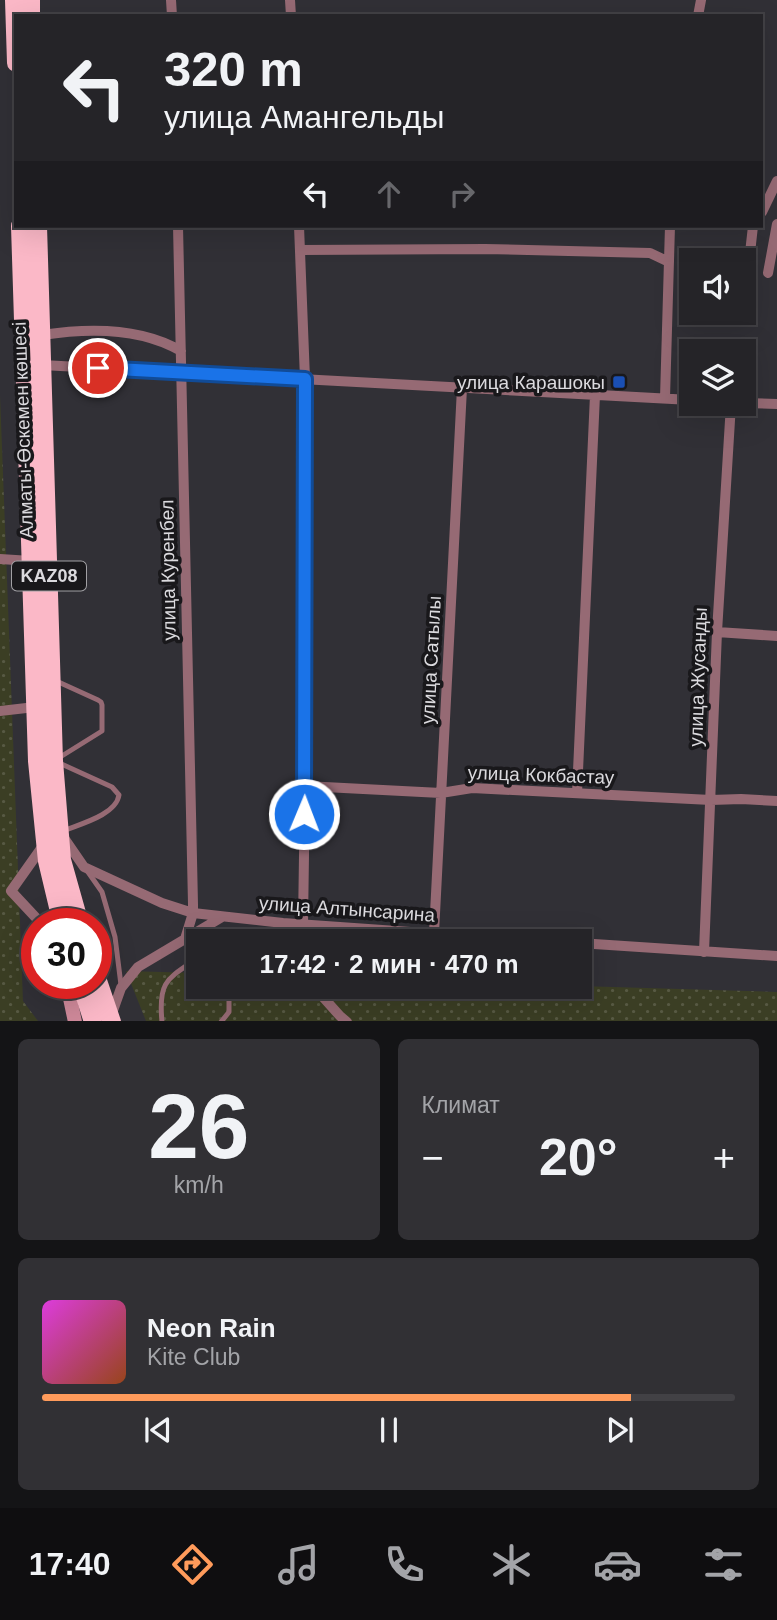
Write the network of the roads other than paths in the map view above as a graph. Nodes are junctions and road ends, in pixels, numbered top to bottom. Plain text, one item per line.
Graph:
1 (777, 181) edge
2 (763, 209) edge
3 (763, 212) edge
4 (777, 224) edge
5 (20, 228) edge
6 (38, 228) edge
7 (178, 228) edge
8 (299, 228) edge
9 (670, 228) edge
10 (752, 228) edge
11 (750, 248) edge
12 (300, 250) junction
13 (669, 262) junction
14 (768, 273) dead end
15 (36, 342) junction
16 (181, 351) junction
17 (43, 365) junction
18 (181, 372) junction
19 (305, 379) junction
20 (463, 388) junction
21 (595, 395) junction
22 (665, 398) junction
23 (679, 399) edge
24 (756, 403) edge
25 (777, 404) edge
26 (730, 416) edge
27 (0, 559) edge
28 (31, 561) junction
29 (41, 614) junction
30 (717, 632) junction
31 (777, 636) edge
32 (52, 679) junction
33 (35, 707) junction
34 (0, 711) edge
35 (54, 761) junction
36 (305, 786) junction
37 (441, 793) junction
38 (577, 793) junction
39 (711, 800) junction
40 (777, 801) edge
41 (51, 846) junction
42 (84, 867) junction
43 (27, 908) edge
44 (54, 908) edge
45 (60, 908) edge
46 (76, 908) edge
47 (193, 914) junction
48 (222, 917) junction
49 (283, 923) junction
50 (303, 925) junction
51 (284, 929) edge
52 (368, 929) edge
53 (434, 929) edge
54 (185, 939) junction
55 (592, 944) edge
56 (704, 952) junction
57 (777, 956) edge
58 (186, 966) edge
59 (121, 988) junction
60 (70, 999) edge
61 (90, 999) edge
62 (101, 999) edge
63 (229, 999) edge
64 (325, 999) edge
65 (105, 1020) edge
66 (75, 1021) edge
67 (162, 1021) edge
68 (221, 1021) edge
69 (347, 1021) edge

1 - 2 street
3 - 4 street
4 - 14 street
5 - 15 highway, Алматы-Өскемен көшесі / KAZ08
6 - 15 highway, Алматы-Өскемен көшесі / KAZ08
7 - 16 street, улица Куренбел
8 - 12 street
9 - 13 street
10 - 11 street
12 - 13 street
12 - 19 street
13 - 22 street
15 - 16 street
15 - 17 highway, Алматы-Өскемен көшесі / KAZ08
15 - 28 highway, Алматы-Өскемен көшесі / KAZ08
16 - 18 street, улица Куренбел
17 - 18 street
17 - 29 highway, Алматы-Өскемен көшесі / KAZ08
18 - 19 street
18 - 47 street, улица Куренбел
19 - 20 street
19 - 36 street
20 - 21 street
20 - 37 street, улица Сатылы
21 - 22 street
21 - 38 street
22 - 23 street
24 - 25 street
26 - 30 street, улица Жусанды
27 - 28 street
28 - 29 highway, Алматы-Өскемен көшесі / KAZ08
29 - 32 highway, Алматы-Өскемен көшесі / KAZ08
29 - 33 highway, Алматы-Өскемен көшесі / KAZ08
30 - 31 street
30 - 39 street, улица Жусанды
32 - 35 highway, Алматы-Өскемен көшесі / KAZ08
32 - 35 lane
33 - 34 street
33 - 41 highway, Алматы-Өскемен көшесі / KAZ08
35 - 41 highway, Алматы-Өскемен көшесі / KAZ08
35 - 41 lane
36 - 37 street, улица Кокбастау
36 - 50 street
37 - 38 street, улица Кокбастау
37 - 53 street, улица Сатылы
38 - 39 street, улица Кокбастау
39 - 40 street, улица Кокбастау
39 - 56 street, улица Жусанды
41 - 42 street
41 - 43 street
41 - 44 main road
41 - 45 highway, Алматы-Өскемен көшесі / KAZ08
41 - 46 highway, Алматы-Өскемен көшесі / KAZ08
42 - 47 street, улица Алтынсарина
42 - 59 lane
47 - 48 street, улица Алтынсарина
47 - 54 street, улица Куренбел
48 - 49 street, улица Алтынсарина
48 - 54 street
49 - 50 street, улица Алтынсарина
49 - 51 street
50 - 52 street, улица Алтынсарина
54 - 59 street
55 - 56 street
56 - 57 street
58 - 67 lane
59 - 65 street
60 - 66 main road
61 - 65 highway
62 - 65 highway
63 - 68 lane
64 - 69 street

